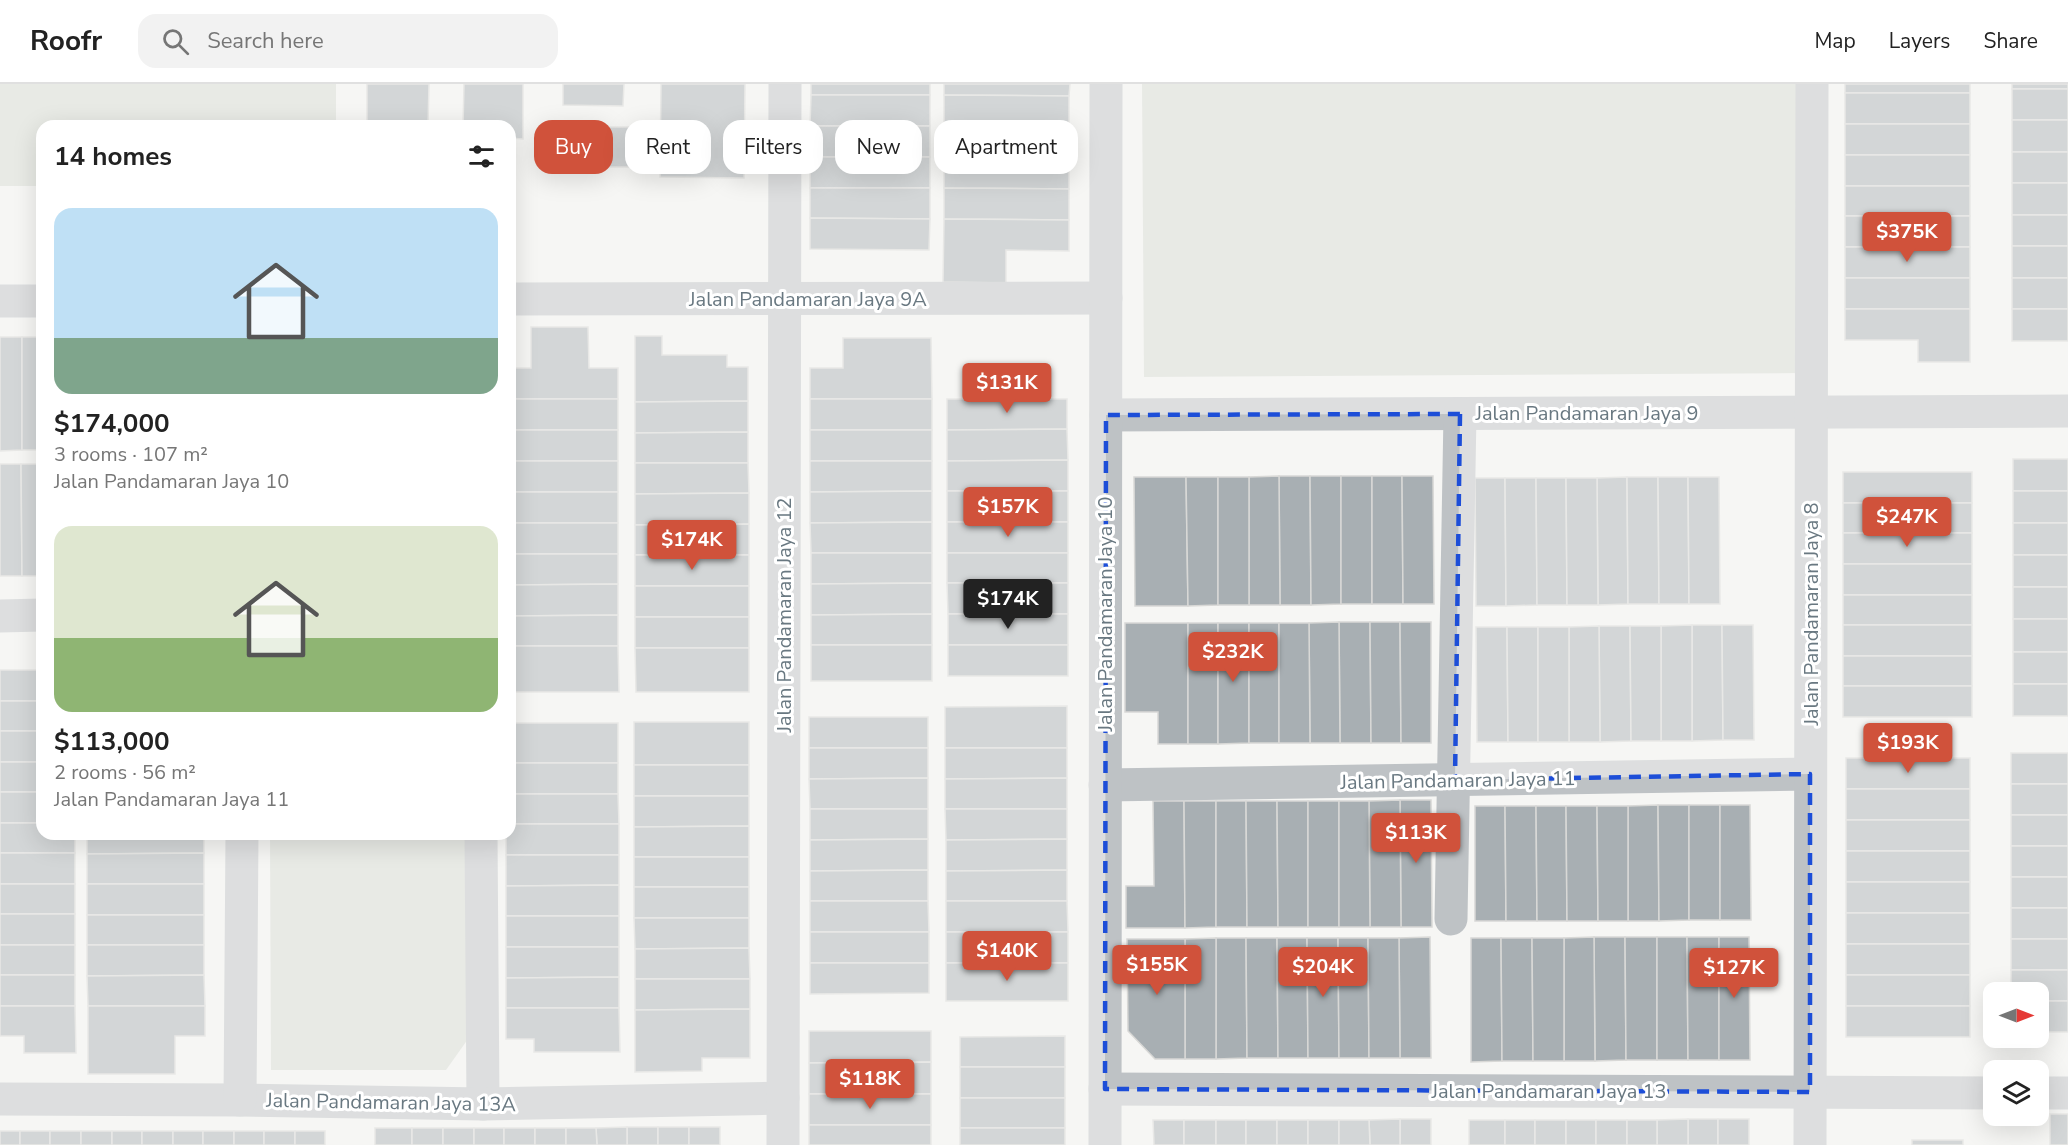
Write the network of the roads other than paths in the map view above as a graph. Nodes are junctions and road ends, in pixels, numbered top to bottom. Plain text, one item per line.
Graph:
1 (785, 84) edge
2 (1106, 84) edge
3 (1812, 84) edge
4 (1106, 298) junction
5 (516, 299) edge
6 (784, 299) junction
7 (0, 301) edge
8 (36, 301) edge
9 (2068, 411) edge
10 (1811, 413) junction
11 (1460, 414) junction
12 (1106, 416) junction
13 (36, 615) edge
14 (0, 616) edge
15 (1810, 774) junction
16 (1455, 780) junction
17 (1105, 785) junction
18 (242, 840) edge
19 (481, 840) edge
20 (1451, 919) dead end
21 (1105, 1089) junction
22 (1810, 1092) junction
23 (1983, 1093) edge
24 (2049, 1093) edge
25 (2068, 1093) edge
26 (783, 1098) junction
27 (0, 1099) edge
28 (240, 1100) junction
29 (483, 1104) junction
30 (783, 1145) edge
31 (1105, 1145) edge
32 (1810, 1145) edge

1 - 6 street, Jalan Pandamaran Jaya 12
2 - 4 street, Jalan Pandamaran Jaya 10
3 - 10 street, Jalan Pandamaran Jaya 8
4 - 6 street, Jalan Pandamaran Jaya 9A
4 - 12 street, Jalan Pandamaran Jaya 10
5 - 6 street, Jalan Pandamaran Jaya 9A
6 - 26 street, Jalan Pandamaran Jaya 12
7 - 8 street
9 - 10 street, Jalan Pandamaran Jaya 9
10 - 11 street, Jalan Pandamaran Jaya 9
10 - 15 street, Jalan Pandamaran Jaya 8
11 - 12 street, Jalan Pandamaran Jaya 9
11 - 16 street
12 - 17 street, Jalan Pandamaran Jaya 10
13 - 14 street
15 - 16 street, Jalan Pandamaran Jaya 11
15 - 22 street, Jalan Pandamaran Jaya 8
16 - 17 street, Jalan Pandamaran Jaya 11
16 - 20 street
17 - 21 street, Jalan Pandamaran Jaya 10
18 - 28 street
19 - 29 street
21 - 22 street, Jalan Pandamaran Jaya 13
21 - 31 street, Jalan Pandamaran Jaya 10
22 - 23 street, Jalan Pandamaran Jaya 13
22 - 32 street, Jalan Pandamaran Jaya 8
24 - 25 street
26 - 29 street, Jalan Pandamaran Jaya 13A
26 - 30 street, Jalan Pandamaran Jaya 12
27 - 28 street, Jalan Pandamaran Jaya 13A
28 - 29 street, Jalan Pandamaran Jaya 13A

